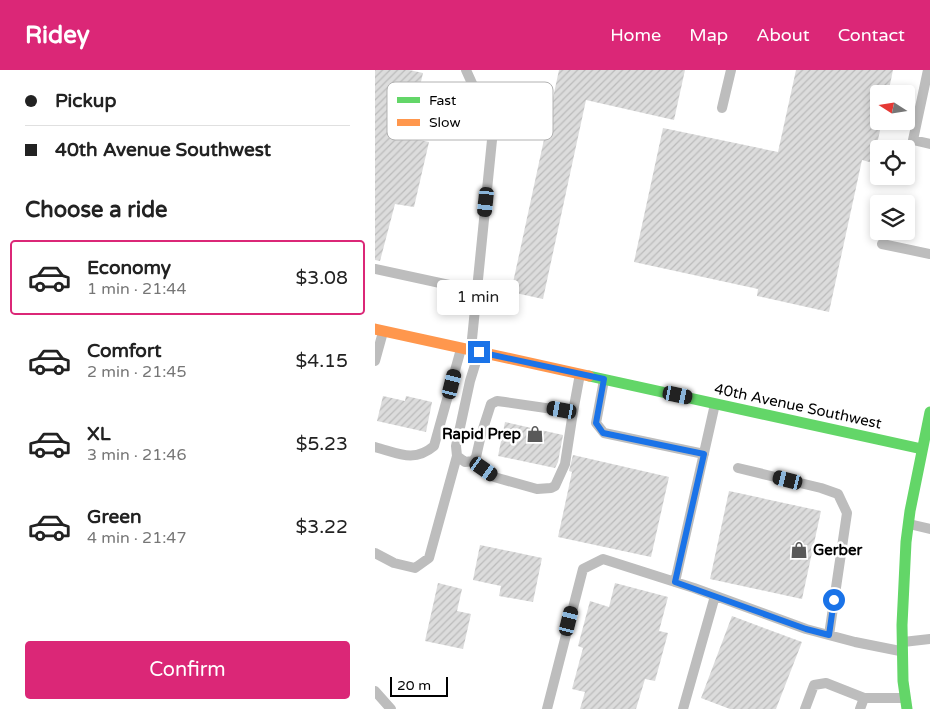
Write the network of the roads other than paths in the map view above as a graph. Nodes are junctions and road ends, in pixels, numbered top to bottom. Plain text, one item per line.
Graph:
1 (466, 70) edge
2 (731, 70) edge
3 (928, 70) edge
4 (471, 82) edge
5 (722, 108) dead end
6 (492, 140) edge
7 (930, 144) edge
8 (882, 244) dead end
9 (930, 254) edge
10 (375, 269) edge
11 (477, 291) junction
12 (379, 330) edge
13 (471, 350) junction
14 (375, 361) edge
15 (581, 374) junction
16 (604, 379) junction
17 (715, 403) junction
18 (573, 412) junction
19 (930, 412) edge
20 (375, 447) edge
21 (922, 448) junction
22 (704, 454) junction
23 (457, 456) junction
24 (473, 461) junction
25 (738, 468) dead end
26 (909, 524) junction
27 (930, 529) edge
28 (375, 553) edge
29 (675, 582) junction
30 (715, 596) junction
31 (829, 635) junction
32 (930, 639) edge
33 (902, 647) junction
34 (375, 691) edge
35 (864, 698) junction
36 (906, 704) edge
37 (391, 709) edge
38 (547, 709) edge
39 (683, 709) edge
40 (805, 709) edge
41 (860, 709) edge

1 - 4 lane
2 - 5 lane
3 - 7 lane
6 - 11 lane
8 - 9 lane
10 - 11 lane
11 - 13 lane
12 - 13 street, 40th Avenue Southwest
12 - 14 lane
13 - 15 street, 40th Avenue Southwest
13 - 20 lane
13 - 23 lane
15 - 16 street, 40th Avenue Southwest
15 - 18 lane
16 - 17 street, 40th Avenue Southwest
16 - 22 lane
17 - 21 street, 40th Avenue Southwest
17 - 22 lane
18 - 24 lane
18 - 24 lane
19 - 21 street
21 - 26 street
22 - 29 lane
23 - 24 lane
23 - 28 lane
25 - 31 lane
26 - 27 lane
26 - 33 street
29 - 30 lane
29 - 38 lane
30 - 31 lane
30 - 39 lane
31 - 33 lane
32 - 33 lane
33 - 36 street
34 - 37 lane
35 - 36 lane
35 - 40 lane
35 - 41 lane

